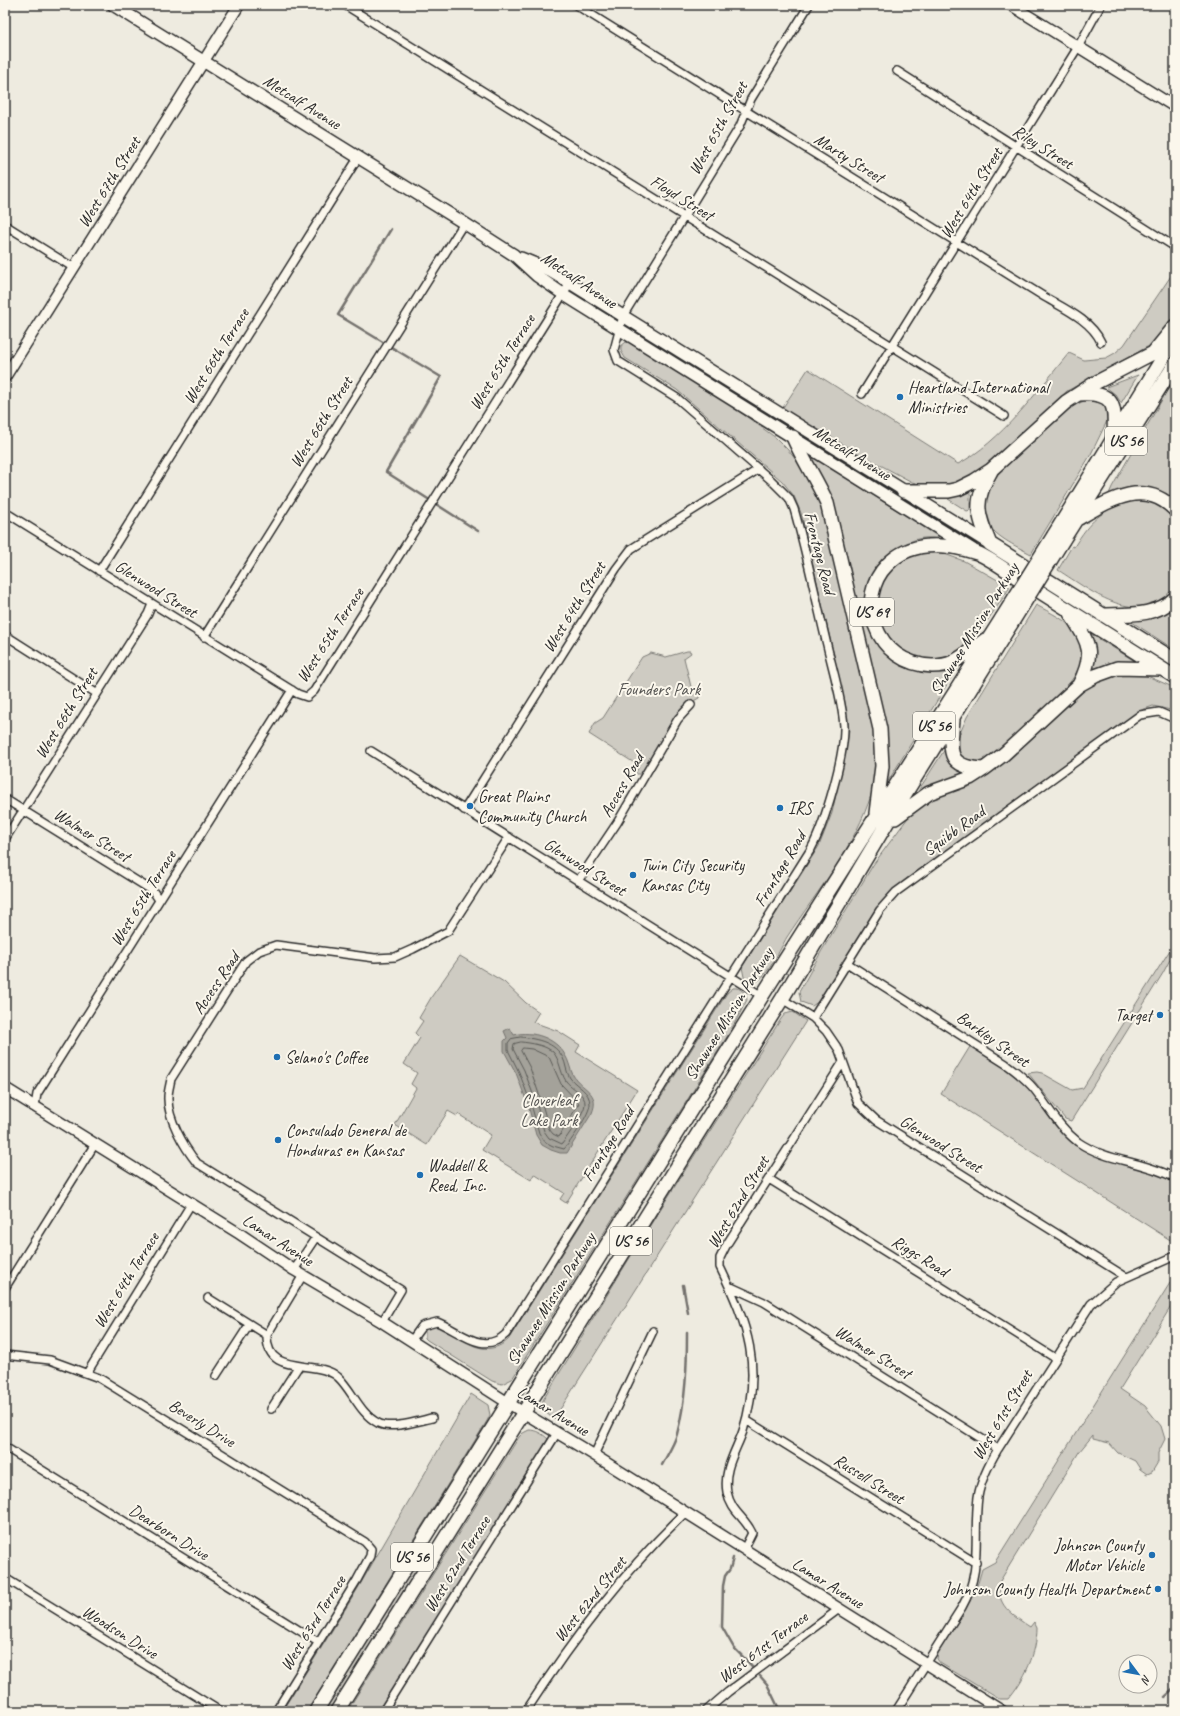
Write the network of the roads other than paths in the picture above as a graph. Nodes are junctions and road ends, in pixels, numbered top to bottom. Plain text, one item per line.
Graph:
1 (113, 5) edge
2 (239, 5) edge
3 (345, 5) edge
4 (576, 5) edge
5 (809, 5) edge
6 (1011, 5) edge
7 (1101, 5) edge
8 (1078, 47) junction
9 (203, 62) junction
10 (897, 71) dead end
11 (1174, 104) edge
12 (746, 111) junction
13 (1016, 147) junction
14 (358, 158) junction
15 (683, 216) junction
16 (464, 223) junction
17 (5, 225) edge
18 (957, 243) junction
19 (1175, 247) edge
20 (514, 255) junction
21 (74, 268) junction
22 (570, 283) junction
23 (563, 294) junction
24 (623, 316) junction
25 (1175, 326) edge
26 (619, 329) junction
27 (1175, 338) edge
28 (1101, 342) dead end
29 (892, 347) junction
30 (1175, 364) edge
31 (5, 377) edge
32 (862, 394) dead end
33 (1079, 394) junction
34 (1004, 416) dead end
35 (793, 437) junction
36 (1114, 439) junction
37 (759, 469) junction
38 (991, 470) junction
39 (903, 491) junction
40 (1175, 510) edge
41 (5, 512) edge
42 (1077, 518) junction
43 (1059, 538) junction
44 (990, 544) junction
45 (978, 554) junction
46 (99, 571) junction
47 (1175, 598) edge
48 (152, 604) junction
49 (1068, 610) junction
50 (1102, 615) junction
51 (1007, 621) junction
52 (5, 635) edge
53 (991, 635) junction
54 (204, 637) junction
55 (1175, 660) edge
56 (1162, 669) junction
57 (1175, 677) edge
58 (1078, 685) junction
59 (292, 690) junction
60 (96, 693) junction
61 (691, 705) dead end
62 (954, 716) junction
63 (1175, 719) edge
64 (371, 751) dead end
65 (984, 769) junction
66 (5, 799) edge
67 (23, 810) junction
68 (464, 810) junction
69 (876, 816) junction
70 (887, 823) junction
71 (509, 837) junction
72 (5, 839) edge
73 (578, 881) junction
74 (159, 900) junction
75 (847, 963) junction
76 (778, 970) junction
77 (731, 978) junction
78 (762, 996) junction
79 (782, 999) junction
80 (813, 1018) junction
81 (766, 1025) junction
82 (843, 1062) junction
83 (5, 1088) edge
84 (34, 1106) junction
85 (95, 1144) junction
86 (1175, 1178) edge
87 (769, 1179) junction
88 (191, 1204) junction
89 (316, 1237) junction
90 (1175, 1256) edge
91 (298, 1273) junction
92 (1126, 1277) junction
93 (729, 1286) junction
94 (5, 1288) edge
95 (208, 1298) dead end
96 (382, 1322) junction
97 (249, 1325) junction
98 (653, 1330) dead end
99 (267, 1335) junction
100 (411, 1341) junction
101 (5, 1355) edge
102 (1055, 1358) junction
103 (298, 1367) junction
104 (87, 1373) junction
105 (216, 1376) dead end
106 (508, 1403) junction
107 (271, 1409) dead end
108 (524, 1413) junction
109 (432, 1418) dead end
110 (746, 1420) junction
111 (557, 1433) junction
112 (5, 1447) edge
113 (998, 1449) junction
114 (594, 1455) junction
115 (685, 1513) junction
116 (371, 1549) joint
117 (744, 1549) junction
118 (976, 1564) junction
119 (5, 1578) edge
120 (838, 1609) junction
121 (318, 1642) junction
122 (926, 1663) junction
123 (5, 1708) edge
124 (10, 1711) edge
125 (220, 1711) edge
126 (276, 1711) edge
127 (316, 1711) edge
128 (337, 1711) edge
129 (383, 1711) edge
130 (526, 1711) edge
131 (706, 1711) edge
132 (896, 1711) edge
133 (1002, 1711) edge

1 - 9 main road, Metcalf Avenue
2 - 9 street, West 67th Street
3 - 15 street, Floyd Street
4 - 12 street, Marty Street
5 - 12 street, West 65th Street
6 - 8 street
7 - 8 street, West 64th Street
8 - 11 street
8 - 13 street, West 64th Street
9 - 14 main road, Metcalf Avenue
9 - 21 street, West 67th Street
10 - 13 street, Riley Street
12 - 15 street, West 65th Street
12 - 18 street, Marty Street
13 - 18 street, West 64th Street
13 - 19 street, Riley Street
14 - 16 main road, Metcalf Avenue
14 - 46 street, West 66th Terrace
15 - 24 street, West 65th Street
15 - 29 street, Floyd Street
16 - 20 main road, Metcalf Avenue
16 - 54 street, West 66th Street
17 - 21 street
18 - 28 street, Marty Street
18 - 29 street, West 64th Street
20 - 22 main road, Metcalf Avenue
20 - 23 main road, Metcalf Avenue
21 - 31 street, West 67th Street
22 - 23 street, West 65th Terrace
22 - 24 main road, Metcalf Avenue
23 - 26 main road, Metcalf Avenue
23 - 59 street, West 65th Terrace
24 - 26 street, West 65th Street
24 - 39 main road, Metcalf Avenue
25 - 33 highway
26 - 35 main road, Metcalf Avenue
26 - 37 street, Frontage Road
27 - 36 highway, Shawnee Mission Parkway / US 56
29 - 32 street, West 64th Street
29 - 34 street, Floyd Street
30 - 42 highway, Shawnee Mission Parkway / US 56
33 - 36 highway
33 - 38 highway
35 - 45 main road, Metcalf Avenue
35 - 69 highway
36 - 43 highway, Shawnee Mission Parkway / US 56
37 - 68 street, West 64th Street
37 - 77 street, Frontage Road
38 - 39 highway
38 - 44 highway
39 - 44 main road, Metcalf Avenue
40 - 42 highway
41 - 46 street, Glenwood Street
42 - 43 highway, Shawnee Mission Parkway / US 56
43 - 51 highway, Shawnee Mission Parkway / US 56, bridge
44 - 50 highway, Metcalf Avenue
45 - 49 highway, Metcalf Avenue / US 69
45 - 53 highway, US 69
46 - 48 street, Glenwood Street
47 - 50 highway
48 - 54 street, Glenwood Street
48 - 60 street, West 66th Street
49 - 56 highway, Metcalf Avenue / US 69
49 - 58 highway
50 - 55 highway, Metcalf Avenue
51 - 53 highway, Shawnee Mission Parkway / US 56
51 - 62 highway, Shawnee Mission Parkway / US 56
52 - 60 street
53 - 69 highway, Shawnee Mission Parkway / US 56
54 - 59 street, Glenwood Street
56 - 57 highway, Metcalf Avenue / US 69
56 - 58 highway
58 - 65 highway
59 - 74 street, West 65th Terrace
60 - 67 street, West 66th Street
61 - 73 street, Access Road
62 - 65 highway
62 - 70 highway, Shawnee Mission Parkway / US 56
63 - 75 street, Squibb Road
64 - 68 street, Glenwood Street
65 - 70 highway
66 - 67 street, Walmer Street
67 - 72 street, West 66th Street
67 - 74 street, Walmer Street
68 - 71 street, Glenwood Street
69 - 76 highway, Shawnee Mission Parkway / US 56
70 - 79 highway, Shawnee Mission Parkway / US 56
71 - 73 street, Glenwood Street
71 - 89 street, Access Road
73 - 77 street, Glenwood Street
74 - 84 street, West 65th Terrace
75 - 80 street
75 - 86 street, Barkley Street
76 - 78 highway, Shawnee Mission Parkway / US 56
76 - 79 highway
77 - 78 street, Glenwood Street
77 - 100 street, Frontage Road
78 - 81 highway
78 - 106 highway, Shawnee Mission Parkway / US 56
79 - 80 street, Glenwood Street
79 - 81 highway, Shawnee Mission Parkway / US 56
80 - 82 street, Glenwood Street
81 - 108 highway, Shawnee Mission Parkway / US 56
82 - 87 street, West 62nd Street
82 - 92 street, Glenwood Street
83 - 84 street, Lamar Avenue
84 - 85 street, Lamar Avenue
85 - 88 street, Lamar Avenue
85 - 94 street
87 - 93 street, West 62nd Street
87 - 102 street, Riggs Road
88 - 91 street, Lamar Avenue
88 - 104 street, West 64th Terrace
89 - 91 street
89 - 96 street, Access Road
90 - 92 street, West 61st Street
91 - 96 street, Lamar Avenue
91 - 99 street
92 - 102 street, West 61st Street
93 - 110 street, West 62nd Street
93 - 113 street, Walmer Street
95 - 97 street
96 - 100 street, Lamar Avenue
97 - 99 street
97 - 105 street
98 - 114 street
99 - 103 street
100 - 106 street, Lamar Avenue
101 - 104 street, Beverly Drive
102 - 113 street, West 61st Street
103 - 107 street
103 - 109 street
104 - 116 street, Beverly Drive
106 - 108 street, Lamar Avenue
106 - 127 highway, Shawnee Mission Parkway / US 56
108 - 111 street, Lamar Avenue
108 - 128 highway, Shawnee Mission Parkway / US 56
110 - 117 street, West 62nd Street
110 - 118 street, Russell Street
111 - 114 street, Lamar Avenue
111 - 129 street, West 62nd Terrace
112 - 121 street, Dearborn Drive
113 - 118 street, West 61st Street
114 - 115 street, Lamar Avenue
115 - 117 street, Lamar Avenue
115 - 130 street, West 62nd Street
116 - 121 street, West 63rd Terrace
117 - 120 street, Lamar Avenue
118 - 122 street, West 61st Street
119 - 125 street, Woodson Drive
120 - 122 street, Lamar Avenue
120 - 131 street, West 61st Terrace
121 - 126 street, West 63rd Terrace
122 - 132 street, West 61st Street
122 - 133 street, Lamar Avenue
123 - 124 street

